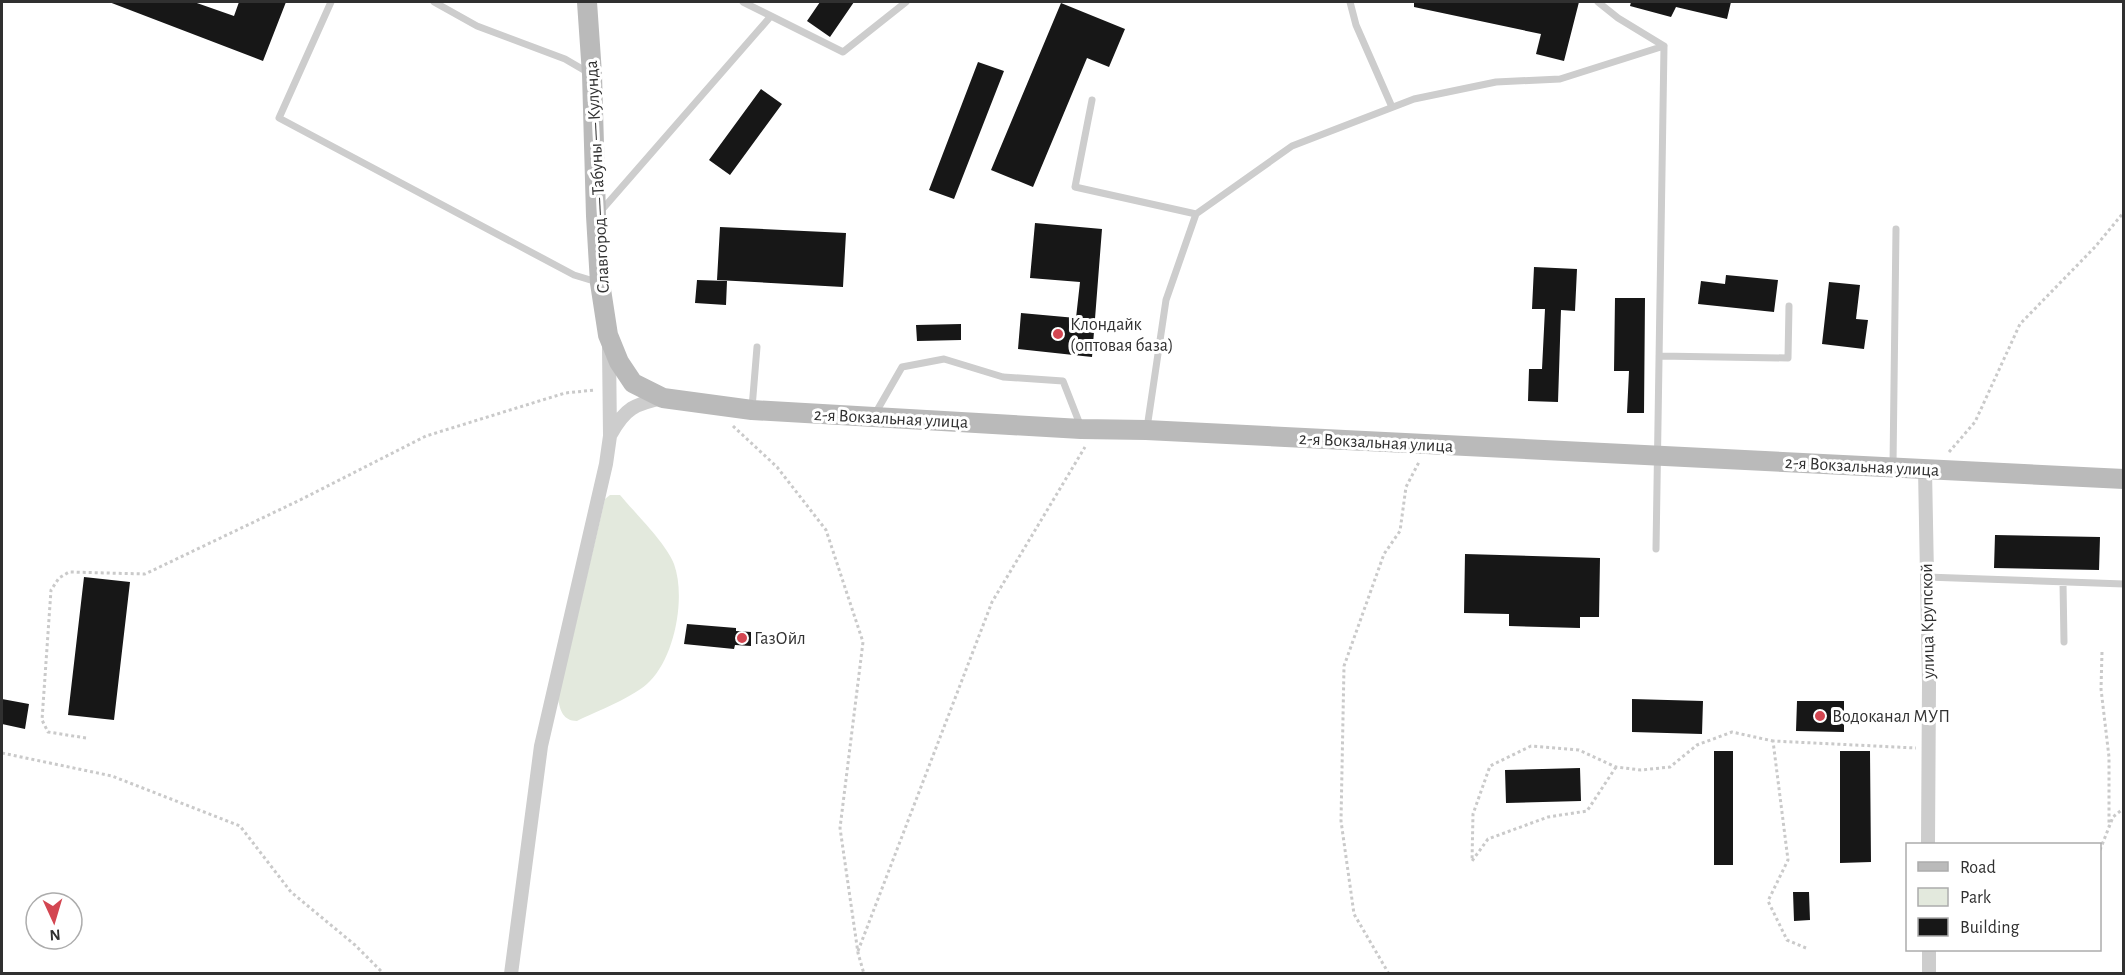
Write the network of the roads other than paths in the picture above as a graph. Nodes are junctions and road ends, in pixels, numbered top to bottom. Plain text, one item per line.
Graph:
1 (331, 2) edge
2 (434, 2) edge
3 (587, 2) edge
4 (743, 2) edge
5 (906, 2) edge
6 (1350, 2) edge
7 (1598, 2) edge
8 (771, 16) junction
9 (1664, 46) junction
10 (592, 74) junction
11 (1092, 100) dead end
12 (1392, 107) junction
13 (1196, 214) junction
14 (596, 216) junction
15 (1896, 229) dead end
16 (600, 283) junction
17 (1789, 306) dead end
18 (608, 335) junction
19 (757, 347) dead end
20 (1659, 357) junction
21 (633, 383) joint
22 (663, 398) junction
23 (752, 410) junction
24 (874, 416) junction
25 (1089, 429) junction
26 (1146, 430) junction
27 (610, 436) junction
28 (1657, 456) junction
29 (1893, 468) junction
30 (1930, 470) junction
31 (2124, 479) edge
32 (1656, 549) dead end
33 (1926, 577) junction
34 (2063, 583) junction
35 (2124, 584) edge
36 (2064, 642) dead end
37 (1928, 843) edge
38 (1929, 951) edge
39 (1933, 973) edge
40 (511, 974) edge

1 - 16 lane
2 - 10 lane
3 - 10 main road, Славгород — Табуны — Кулунда
4 - 8 lane
5 - 8 lane
6 - 12 lane
7 - 9 lane
8 - 14 lane
9 - 12 lane
9 - 20 lane
10 - 14 main road, Славгород — Табуны — Кулунда
11 - 13 lane
12 - 13 lane
13 - 26 lane
14 - 16 main road, Славгород — Табуны — Кулунда
15 - 29 lane
16 - 18 main road, Славгород — Табуны — Кулунда
17 - 20 lane
18 - 21 main road, Славгород — Табуны — Кулунда
18 - 27 street
19 - 23 lane
20 - 28 lane
21 - 22 main road, 2-я Вокзальная улица
22 - 23 main road, 2-я Вокзальная улица
22 - 27 street
23 - 24 main road, 2-я Вокзальная улица
24 - 25 main road, 2-я Вокзальная улица
24 - 25 lane
25 - 26 main road, 2-я Вокзальная улица
26 - 28 main road, 2-я Вокзальная улица
27 - 40 street
28 - 29 main road, 2-я Вокзальная улица
28 - 32 lane
29 - 30 main road, 2-я Вокзальная улица
30 - 31 main road, 2-я Вокзальная улица
30 - 33 street, улица Крупской
33 - 34 lane
33 - 37 street, улица Крупской
34 - 35 lane
34 - 36 lane
38 - 39 street

